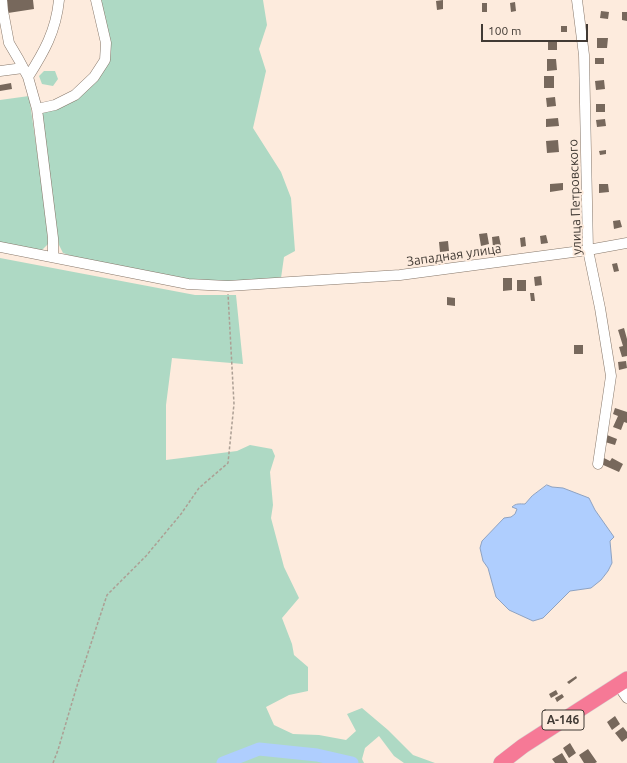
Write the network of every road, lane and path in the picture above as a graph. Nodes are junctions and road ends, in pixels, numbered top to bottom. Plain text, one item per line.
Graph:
1 (2, 0) edge
2 (59, 0) edge
3 (96, 0) edge
4 (577, 0) edge
5 (4, 43) edge
6 (0, 71) edge
7 (26, 73) junction
8 (37, 109) junction
9 (627, 242) edge
10 (0, 247) edge
11 (588, 250) junction
12 (53, 257) junction
13 (228, 286) junction
14 (598, 464) dead end
15 (622, 682) edge
16 (627, 698) edge
17 (53, 763) edge
18 (501, 763) edge

1 - 5 street
2 - 7 street
3 - 8 street
4 - 11 street, улица Петровского
5 - 7 street
6 - 7 street
7 - 8 street
8 - 12 street
9 - 11 street, Западная улица
10 - 12 street, Западная улица
11 - 13 street, Западная улица
11 - 14 street, улица Петровского
12 - 13 street, Западная улица
13 - 17 path
15 - 16 street
15 - 18 highway, А-146

